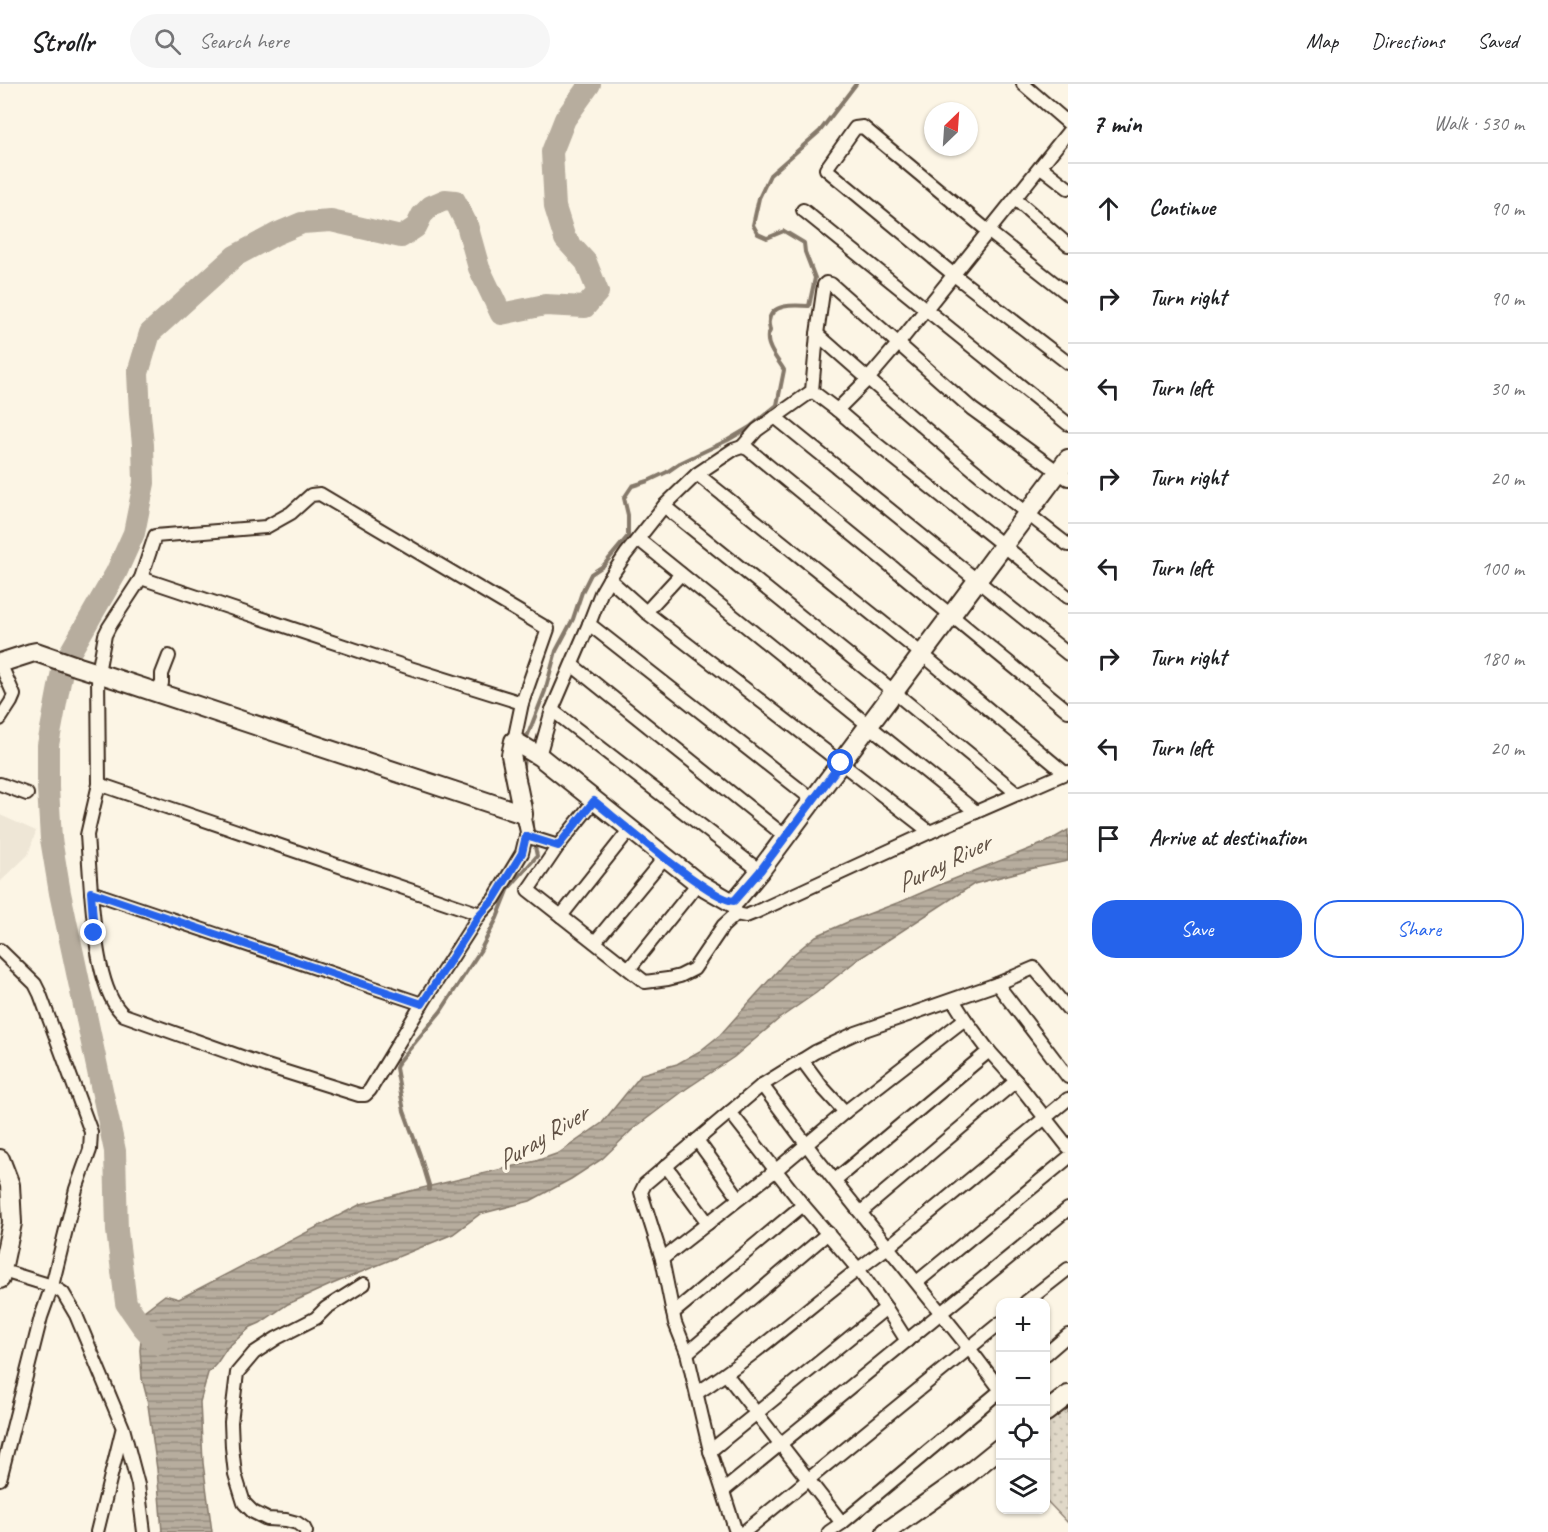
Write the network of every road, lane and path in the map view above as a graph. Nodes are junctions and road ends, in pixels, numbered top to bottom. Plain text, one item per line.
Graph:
1 (1023, 84) edge
2 (1068, 123) edge
3 (1068, 132) edge
4 (1041, 167) junction
5 (1068, 188) edge
6 (1015, 199) junction
7 (804, 210) dead end
8 (988, 231) junction
9 (1068, 245) edge
10 (954, 275) junction
11 (1068, 294) edge
12 (925, 310) junction
13 (817, 334) junction
14 (898, 344) junction
15 (1068, 363) edge
16 (868, 379) junction
17 (812, 391) junction
18 (837, 410) junction
19 (775, 417) junction
20 (1068, 424) edge
21 (742, 447) junction
22 (1065, 470) edge
23 (697, 474) junction
24 (664, 506) junction
25 (1026, 513) junction
26 (638, 539) junction
27 (1003, 545) junction
28 (1068, 545) edge
29 (681, 574) junction
30 (141, 578) junction
31 (609, 579) junction
32 (976, 581) junction
33 (1068, 597) edge
34 (646, 612) junction
35 (951, 615) junction
36 (589, 624) junction
37 (922, 654) junction
38 (1068, 654) edge
39 (169, 656) dead end
40 (0, 663) edge
41 (572, 665) junction
42 (98, 673) junction
43 (894, 691) junction
44 (158, 693) junction
45 (522, 703) junction
46 (552, 710) junction
47 (1068, 711) edge
48 (0, 719) edge
49 (868, 726) junction
50 (526, 748) junction
51 (841, 763) junction
52 (1067, 773) edge
53 (0, 784) edge
54 (99, 784) junction
55 (27, 794) dead end
56 (1018, 794) junction
57 (813, 800) junction
58 (594, 801) junction
59 (976, 812) junction
60 (523, 814) junction
61 (630, 829) junction
62 (930, 832) junction
63 (529, 837) junction
64 (786, 837) junction
65 (558, 846) junction
66 (665, 857) junction
67 (760, 871) junction
68 (698, 883) junction
69 (91, 892) junction
70 (735, 908) junction
71 (480, 914) junction
72 (561, 916) junction
73 (595, 942) junction
74 (0, 950) edge
75 (629, 969) junction
76 (997, 984) junction
77 (953, 1000) junction
78 (422, 1004) junction
79 (1068, 1009) edge
80 (965, 1019) junction
81 (989, 1051) junction
82 (802, 1060) junction
83 (1068, 1077) edge
84 (1016, 1080) junction
85 (762, 1085) junction
86 (1068, 1099) edge
87 (730, 1112) junction
88 (845, 1112) junction
89 (1046, 1119) junction
90 (697, 1140) junction
91 (806, 1143) junction
92 (1068, 1147) edge
93 (1068, 1158) edge
94 (0, 1159) edge
95 (666, 1166) junction
96 (776, 1170) junction
97 (835, 1180) junction
98 (739, 1198) junction
99 (803, 1205) junction
100 (1068, 1209) edge
101 (861, 1212) junction
102 (708, 1223) junction
103 (828, 1233) junction
104 (888, 1247) junction
105 (662, 1259) junction
106 (858, 1269) junction
107 (1068, 1269) edge
108 (1, 1273) edge
109 (916, 1282) junction
110 (363, 1284) dead end
111 (52, 1286) junction
112 (1031, 1298) edge
113 (886, 1308) junction
114 (673, 1313) junction
115 (941, 1314) junction
116 (996, 1326) edge
117 (1068, 1335) edge
118 (907, 1341) junction
119 (969, 1348) junction
120 (1048, 1352) edge
121 (687, 1353) junction
122 (726, 1374) junction
123 (996, 1385) edge
124 (697, 1393) junction
125 (996, 1393) edge
126 (1068, 1395) edge
127 (1050, 1409) edge
128 (756, 1412) junction
129 (123, 1428) junction
130 (781, 1444) junction
131 (710, 1450) junction
132 (996, 1451) edge
133 (0, 1479) edge
134 (809, 1480) junction
135 (723, 1491) junction
136 (842, 1523) junction
137 (97, 1532) edge
138 (144, 1532) edge
139 (306, 1532) edge
140 (736, 1532) edge
141 (744, 1532) edge
142 (829, 1532) edge
143 (886, 1532) edge

1 - 2 street
3 - 4 street
4 - 5 street
4 - 6 street
6 - 8 street
6 - 9 street
7 - 12 street
8 - 10 street
8 - 10 street
8 - 11 street
10 - 12 street
10 - 15 street
12 - 14 street
12 - 20 street
13 - 14 street
13 - 16 street
13 - 17 street
14 - 16 street
14 - 22 street
16 - 18 street
16 - 25 street
17 - 18 street
17 - 19 street
18 - 27 street
19 - 21 street
19 - 32 street
21 - 23 street
21 - 35 street
22 - 25 street
23 - 24 street
23 - 37 street
24 - 26 street
24 - 43 street
25 - 27 street
25 - 28 street
26 - 29 street
26 - 31 street
27 - 32 street
27 - 33 street
29 - 34 street
29 - 49 street
30 - 42 street
30 - 45 street
30 - 45 street
31 - 34 street
31 - 36 street
32 - 35 street
32 - 38 street
34 - 51 street
35 - 37 street
35 - 47 street
36 - 41 street
36 - 57 street
37 - 43 street
37 - 52 street
39 - 44 street
40 - 42 street
40 - 48 street
41 - 46 street
41 - 64 street
42 - 44 street
42 - 54 street
43 - 49 street
43 - 56 street
44 - 60 street
45 - 50 street
46 - 50 street
46 - 67 street
49 - 51 street
49 - 59 street
50 - 58 street
50 - 60 street
51 - 57 street
51 - 62 street
52 - 56 street
53 - 55 street
54 - 69 street
54 - 71 street
56 - 59 street
57 - 64 street
58 - 61 street
58 - 65 street
59 - 62 street
60 - 63 street
61 - 66 street
61 - 72 street
62 - 70 street
63 - 65 street
63 - 71 street
64 - 67 street
65 - 72 street
66 - 68 street
66 - 73 street
67 - 70 street
68 - 70 street
68 - 75 street
69 - 78 street
69 - 78 street
70 - 75 street
71 - 78 street
72 - 73 street
73 - 75 street
74 - 111 street
76 - 77 street
76 - 79 street
76 - 83 street
77 - 80 street
77 - 82 street
80 - 81 street
80 - 88 street
81 - 84 street
81 - 97 street
82 - 85 street
82 - 88 street
84 - 89 street
84 - 101 street
85 - 87 street
85 - 91 street
86 - 89 street
87 - 90 street
87 - 96 street
88 - 91 street
89 - 92 street
89 - 104 street
90 - 95 street
90 - 98 street
91 - 96 street
91 - 97 street
93 - 109 street
94 - 108 street
95 - 102 street
95 - 105 street
96 - 98 street
96 - 99 street
97 - 101 street
98 - 102 street
99 - 103 street
99 - 114 street
100 - 115 street
101 - 104 street
102 - 105 street
103 - 106 street
103 - 121 street
104 - 106 street
104 - 109 street
105 - 114 street
106 - 113 street
106 - 122 street
107 - 112 street
108 - 111 street
109 - 115 street
110 - 139 street
111 - 129 street
111 - 133 street
113 - 118 street
113 - 128 street
114 - 121 street
115 - 118 street
115 - 119 street
116 - 119 street
117 - 120 street
118 - 130 street
119 - 123 street
119 - 134 street
121 - 124 street
122 - 124 street
122 - 128 street
124 - 131 street
125 - 136 street
126 - 127 street
128 - 130 street
128 - 131 street
129 - 137 street
129 - 138 street
130 - 134 street
130 - 135 street
131 - 135 street
132 - 143 street
134 - 136 street
134 - 141 street
135 - 140 street
136 - 142 street

